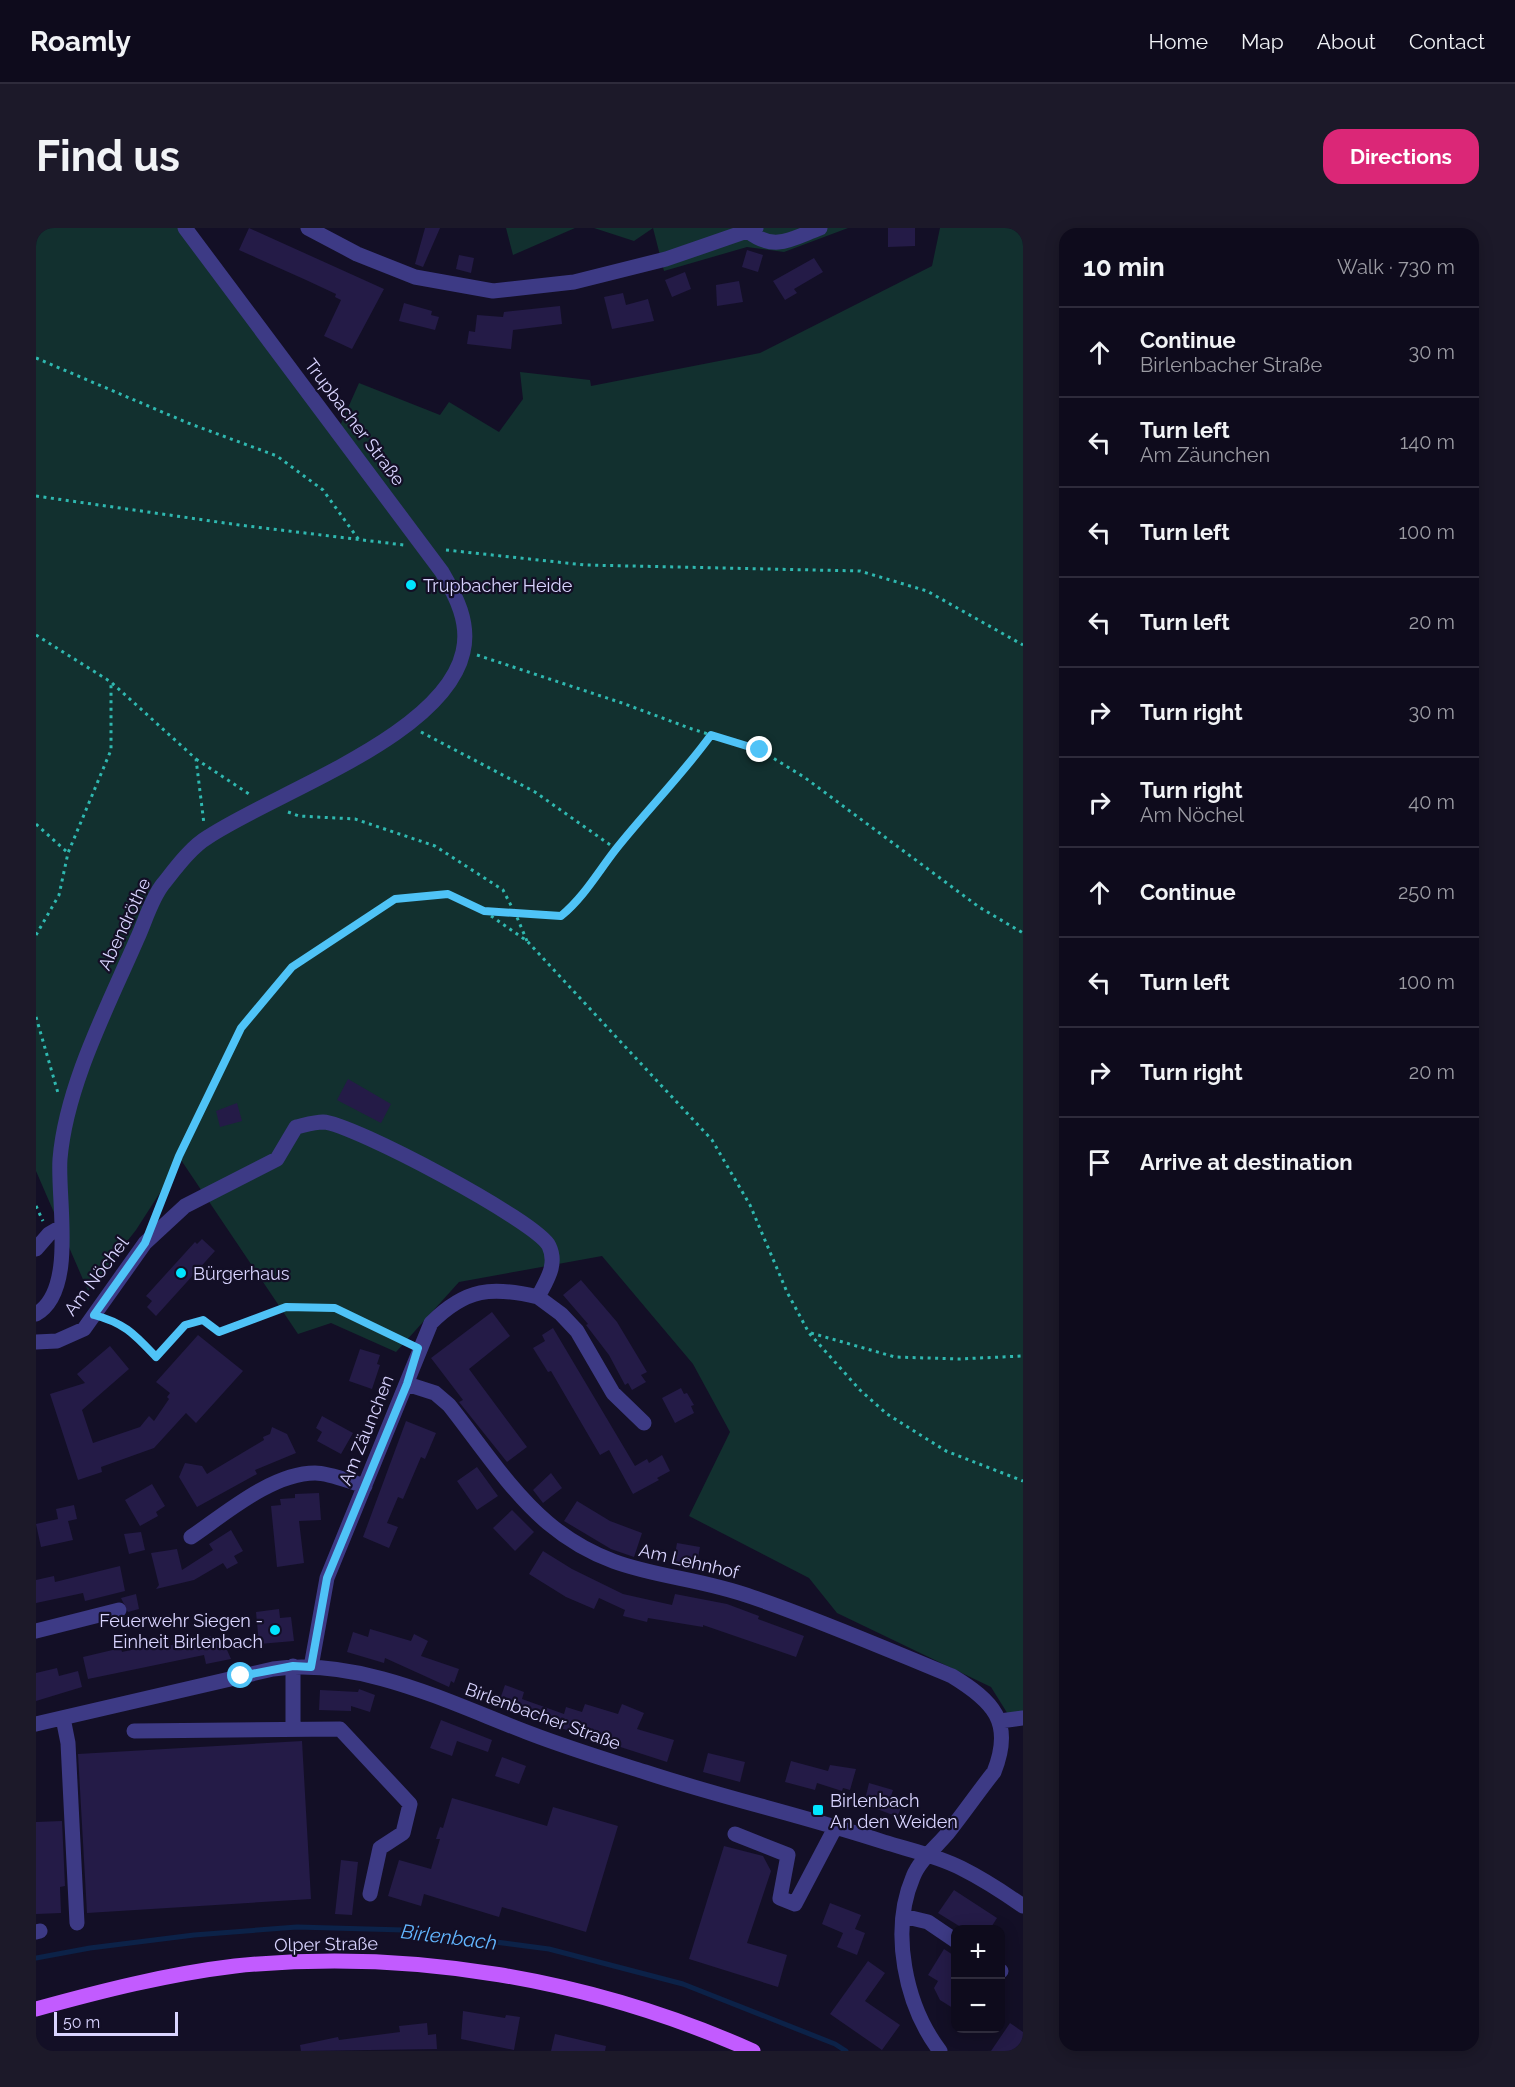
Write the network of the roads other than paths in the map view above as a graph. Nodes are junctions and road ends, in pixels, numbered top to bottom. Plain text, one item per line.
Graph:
1 (185, 228) edge
2 (308, 228) edge
3 (820, 228) edge
4 (752, 230) edge
5 (464, 651) joint
6 (61, 1227) junction
7 (36, 1249) edge
8 (538, 1297) junction
9 (36, 1314) edge
10 (36, 1342) edge
11 (407, 1384) junction
12 (644, 1423) dead end
13 (365, 1486) junction
14 (191, 1537) dead end
15 (119, 1610) dead end
16 (36, 1631) edge
17 (293, 1666) junction
18 (311, 1667) junction
19 (1023, 1718) edge
20 (63, 1719) junction
21 (1000, 1721) junction
22 (36, 1724) edge
23 (293, 1729) junction
24 (134, 1731) dead end
25 (836, 1826) junction
26 (735, 1834) dead end
27 (928, 1856) junction
28 (370, 1894) dead end
29 (1023, 1906) edge
30 (903, 1916) junction
31 (77, 1923) dead end
32 (951, 1938) edge
33 (36, 2009) edge
34 (753, 2051) edge
35 (940, 2051) edge

1 - 5 street, Trupbacher Straße
2 - 4 street
3 - 4 street
5 - 6 street, Abendröthe
6 - 7 street
6 - 9 street, Abendröthe
8 - 10 street, Am Nöchel
8 - 11 street, Am Zäunchen
8 - 12 street, Am Zäunchen
11 - 13 street, Am Zäunchen
11 - 21 street, Am Lehnhof
13 - 14 street
13 - 18 street, Am Zäunchen
15 - 16 street
17 - 18 street, Birlenbacher Straße
17 - 20 street, Birlenbacher Straße
17 - 23 street
18 - 25 street, Birlenbacher Straße
19 - 21 street
20 - 22 street, Birlenbacher Straße
20 - 31 street
21 - 27 street
23 - 24 street
23 - 28 street
25 - 26 street
25 - 27 street, Birlenbacher Straße
27 - 29 street, Birlenbacher Straße
27 - 30 street
30 - 32 street
30 - 35 street
33 - 34 main road, Olper Straße

